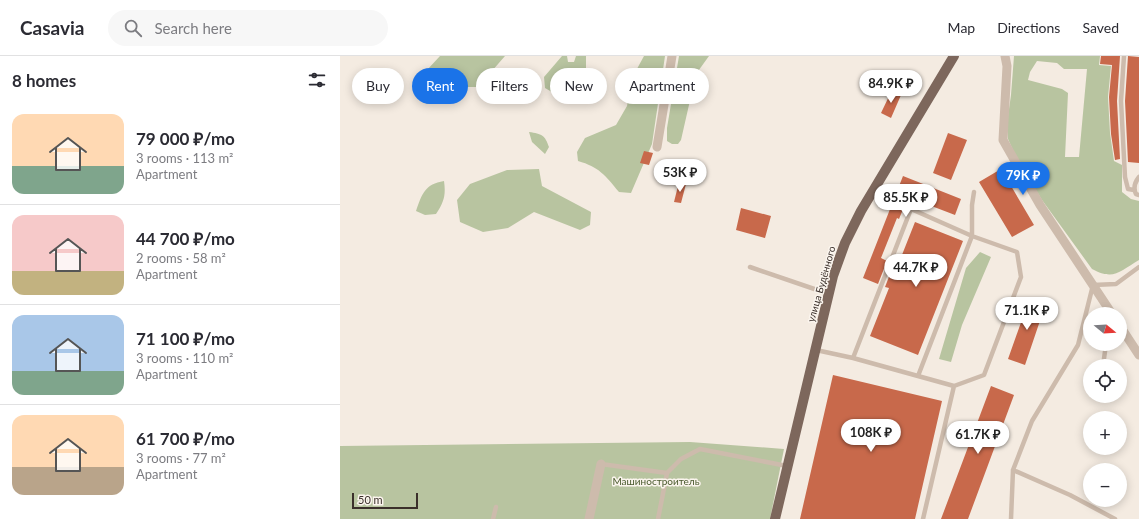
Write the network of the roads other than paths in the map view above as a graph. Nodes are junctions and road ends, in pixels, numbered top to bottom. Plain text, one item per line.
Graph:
1 (672, 56) edge
2 (954, 56) edge
3 (1005, 56) edge
4 (1124, 56) edge
5 (657, 147) dead end
6 (1139, 176) edge
7 (1134, 190) junction
8 (974, 192) dead end
9 (1139, 195) edge
10 (972, 236) junction
11 (1139, 267) edge
12 (750, 268) dead end
13 (1093, 285) junction
14 (829, 294) junction
15 (1107, 307) edge
16 (1127, 337) edge
17 (815, 350) junction
18 (1139, 355) edge
19 (853, 358) junction
20 (918, 376) junction
21 (954, 386) junction
22 (601, 464) joint
23 (787, 466) junction
24 (1013, 470) junction
25 (668, 473) junction
26 (496, 507) dead end
27 (493, 519) edge
28 (589, 519) edge
29 (658, 519) edge
30 (775, 519) edge
31 (923, 519) edge
32 (1011, 519) edge
33 (1115, 519) edge

1 - 5 street
2 - 14 main road, улица Будённого
3 - 13 street
4 - 7 lane
6 - 7 lane
7 - 9 lane
8 - 10 lane
10 - 19 lane
10 - 20 lane
10 - 21 lane
11 - 13 lane
12 - 14 lane
13 - 15 street
13 - 24 lane
14 - 17 main road, улица Будённого
16 - 18 street
17 - 19 lane
17 - 23 main road, улица Будённого
19 - 20 lane
20 - 21 lane
21 - 31 lane
22 - 25 lane
22 - 28 street
23 - 25 lane
23 - 30 main road, улица Будённого
24 - 32 lane
24 - 33 lane
25 - 29 lane
26 - 27 lane

